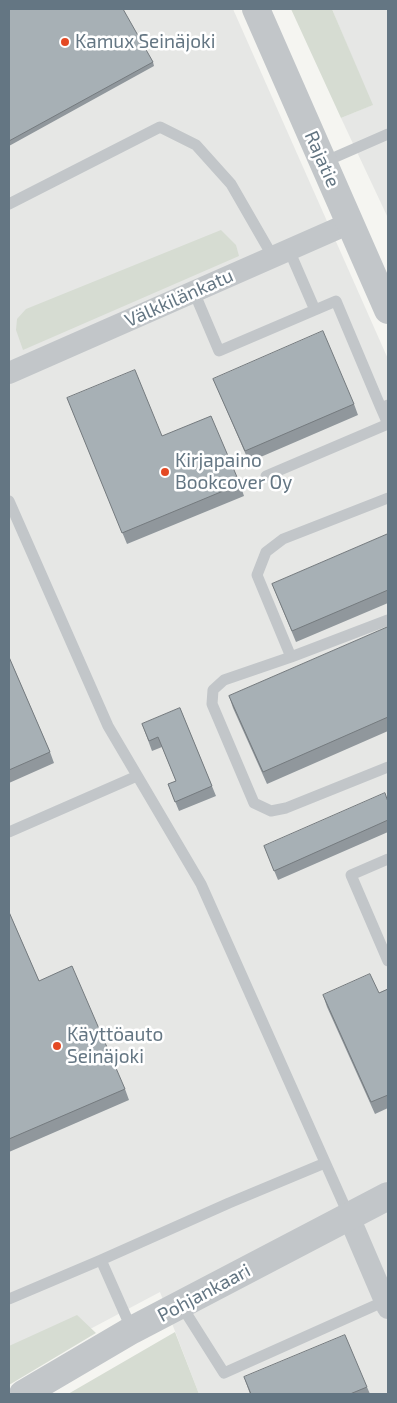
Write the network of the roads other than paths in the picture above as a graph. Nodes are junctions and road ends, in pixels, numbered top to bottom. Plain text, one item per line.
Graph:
1 (256, 9) edge
2 (388, 134) edge
3 (324, 162) junction
4 (9, 204) edge
5 (350, 223) junction
6 (281, 254) junction
7 (194, 292) junction
8 (314, 310) junction
9 (388, 310) edge
10 (9, 372) edge
11 (385, 407) edge
12 (266, 476) dead end
13 (388, 498) edge
14 (9, 501) edge
15 (12, 515) edge
16 (388, 620) edge
17 (290, 657) junction
18 (388, 766) edge
19 (137, 776) junction
20 (9, 832) edge
21 (388, 859) edge
22 (388, 962) edge
23 (325, 1163) junction
24 (388, 1196) edge
25 (350, 1217) junction
26 (101, 1260) junction
27 (386, 1296) edge
28 (9, 1299) edge
29 (181, 1305) junction
30 (132, 1330) junction
31 (23, 1394) edge

1 - 3 street, Rajatie
2 - 3 lane
3 - 5 street, Rajatie
4 - 6 lane
5 - 6 street, Välkkilänkatu
5 - 9 street, Rajatie
6 - 7 street, Välkkilänkatu
6 - 8 lane
7 - 8 lane
7 - 10 street, Välkkilänkatu
8 - 11 lane
11 - 12 lane
13 - 17 lane
14 - 15 lane
15 - 19 lane
16 - 17 lane
17 - 18 lane
19 - 20 lane
19 - 23 lane
21 - 22 lane
23 - 25 lane
23 - 26 lane
24 - 25 street, Pohjankaari
25 - 27 street
25 - 29 street, Pohjankaari
26 - 28 lane
26 - 30 lane
27 - 29 lane
29 - 30 street, Pohjankaari
30 - 31 street, Pohjankaari

